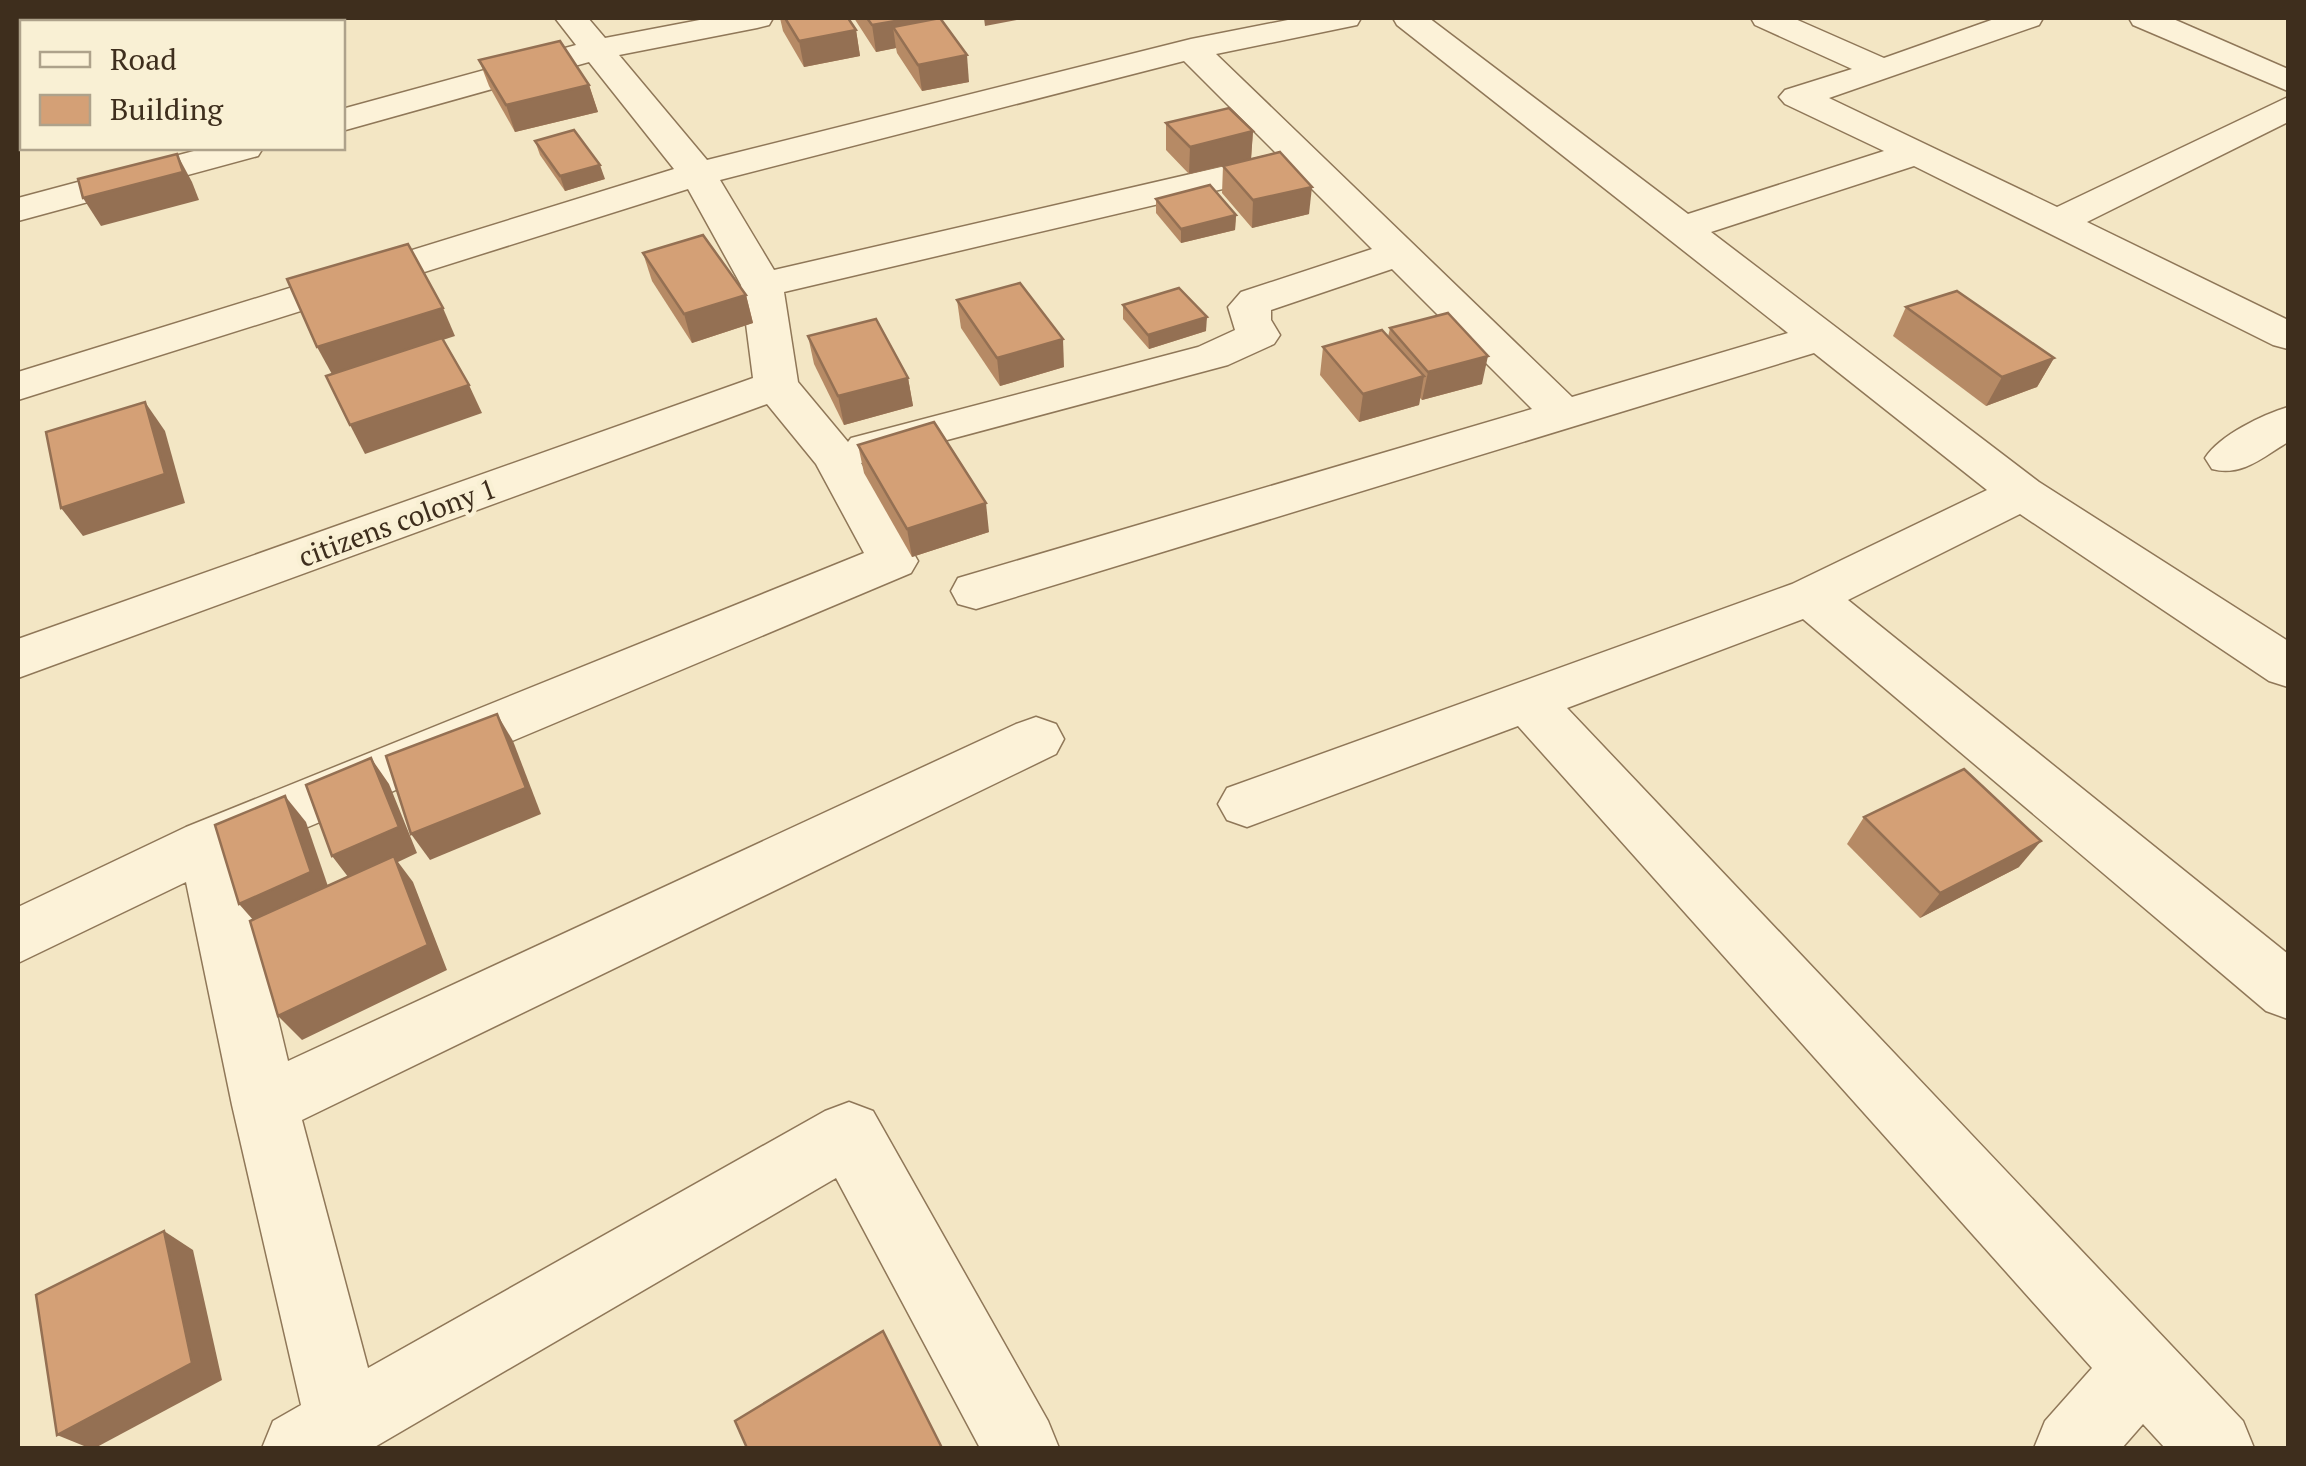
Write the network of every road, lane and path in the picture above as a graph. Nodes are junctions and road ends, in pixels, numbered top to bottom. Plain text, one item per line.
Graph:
1 (571, 18) edge
2 (757, 18) edge
3 (1345, 18) edge
4 (1409, 18) edge
5 (1767, 18) edge
6 (2027, 18) edge
7 (2144, 18) edge
8 (1191, 49) junction
9 (596, 50) junction
10 (1882, 70) junction
11 (2288, 81) edge
12 (2288, 108) edge
13 (345, 119) edge
14 (101, 150) edge
15 (238, 150) edge
16 (1919, 152) junction
17 (1304, 158) junction
18 (698, 174) junction
19 (114, 184) junction
20 (18, 210) edge
21 (2054, 222) junction
22 (1682, 229) junction
23 (1399, 253) junction
24 (762, 285) junction
25 (2288, 336) edge
26 (1822, 337) junction
27 (776, 385) junction
28 (18, 386) edge
29 (1564, 416) junction
30 (2288, 422) edge
31 (835, 457) junction
32 (2228, 458) dead end
33 (2022, 494) junction
34 (976, 591) dead end
35 (1810, 597) junction
36 (18, 659) edge
37 (2288, 667) edge
38 (1528, 702) junction
39 (1036, 739) dead end
40 (1247, 804) dead end
41 (207, 844) junction
42 (18, 936) edge
43 (2288, 991) edge
44 (265, 1105) junction
45 (2141, 1369) junction
46 (322, 1436) edge
47 (1021, 1448) edge
48 (2072, 1448) edge
49 (2216, 1448) edge

1 - 9 street
2 - 9 street
3 - 8 street
4 - 22 street
5 - 10 street
6 - 10 street
7 - 11 street
8 - 17 street
8 - 18 street
9 - 13 street
9 - 18 street
10 - 16 street
12 - 21 street
14 - 19 street
15 - 19 street
16 - 21 street
16 - 22 street
17 - 23 street
17 - 24 street
18 - 24 street
18 - 28 street
19 - 20 street
21 - 25 street
22 - 26 street
23 - 29 street
23 - 31 street
24 - 27 street
26 - 29 street
26 - 33 street
27 - 31 street
27 - 36 street, citizens colony 1
29 - 34 street
30 - 32 street
31 - 41 street
33 - 35 street
33 - 37 street
35 - 38 street
35 - 43 street
38 - 40 street
38 - 45 street
39 - 44 street
41 - 42 street
41 - 44 street
44 - 46 street
45 - 48 street
45 - 49 street
46 - 47 street

